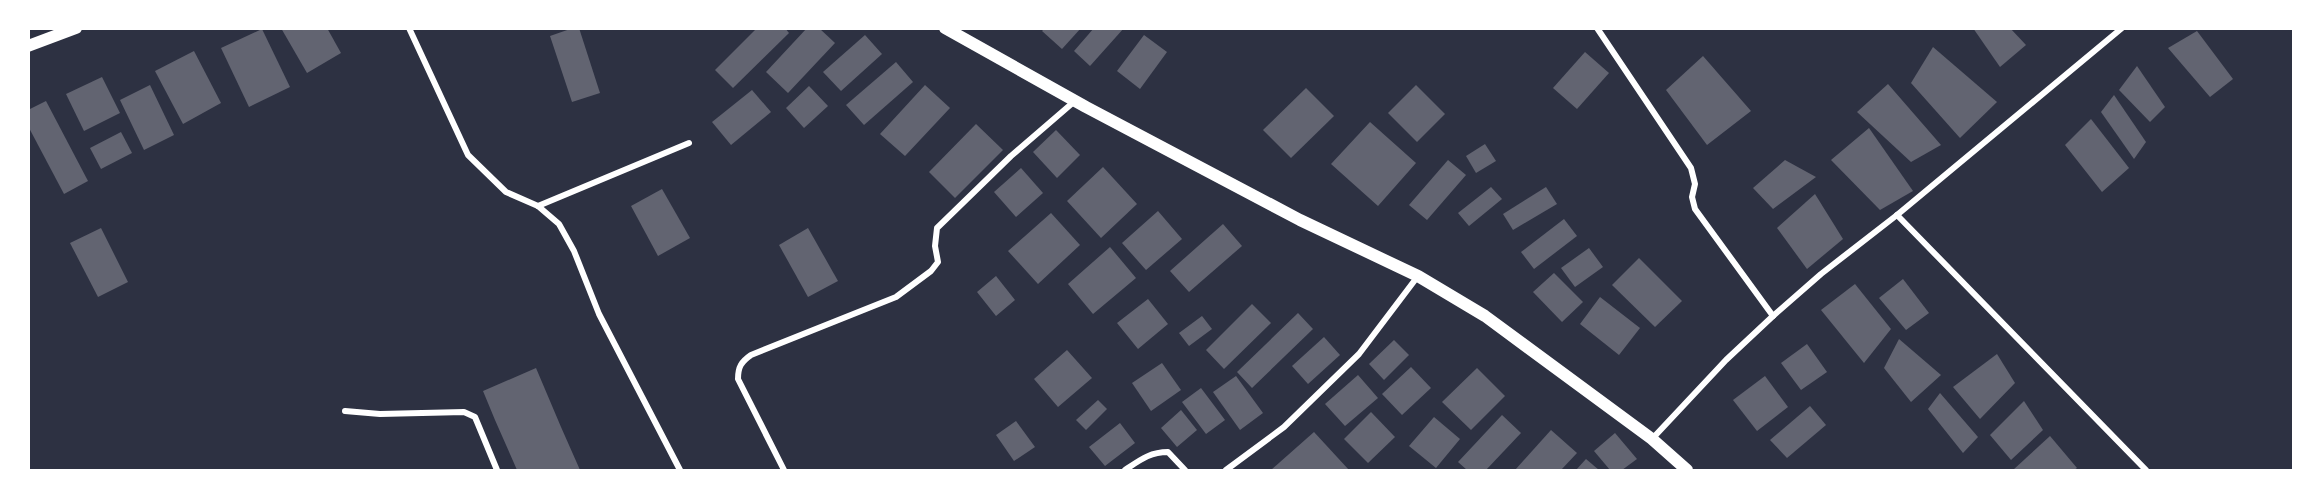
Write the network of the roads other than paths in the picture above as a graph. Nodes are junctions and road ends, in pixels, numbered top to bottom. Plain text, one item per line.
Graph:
1 (76, 28) edge
2 (409, 28) edge
3 (945, 28) edge
4 (1597, 28) edge
5 (2122, 28) edge
6 (28, 46) edge
7 (1076, 100) junction
8 (688, 143) dead end
9 (538, 206) junction
10 (1897, 215) junction
11 (1418, 276) junction
12 (1773, 316) junction
13 (345, 411) dead end
14 (1652, 439) junction
15 (497, 471) edge
16 (680, 471) edge
17 (784, 471) edge
18 (1125, 471) edge
19 (1185, 471) edge
20 (1226, 471) edge
21 (1687, 471) edge
22 (2146, 471) edge

1 - 6 main road
2 - 9 street
3 - 7 main road
4 - 12 street
5 - 10 street
7 - 11 main road
7 - 17 street
8 - 9 street
9 - 16 street
10 - 12 street
10 - 22 street
11 - 14 main road
11 - 20 street
12 - 14 street
13 - 15 street
14 - 21 main road
18 - 19 street

